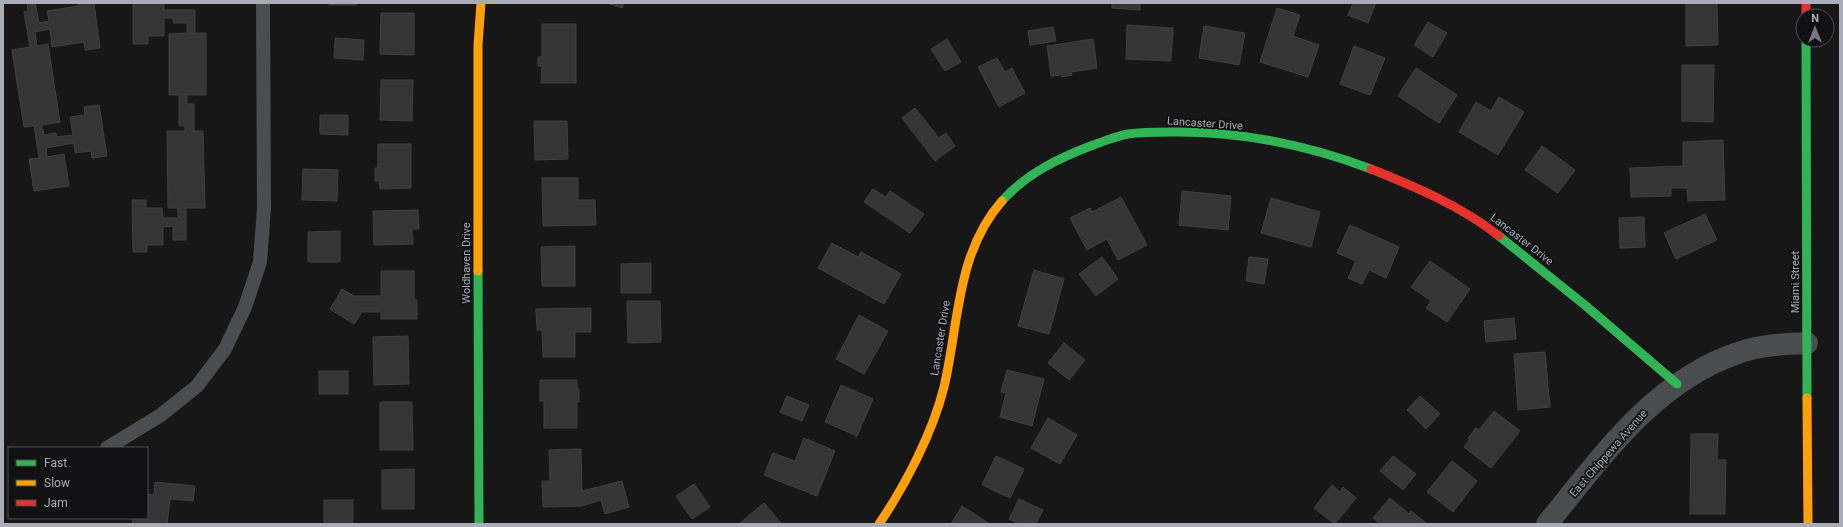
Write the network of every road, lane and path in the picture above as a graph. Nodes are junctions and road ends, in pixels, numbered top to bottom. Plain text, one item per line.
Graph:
1 (263, 3) edge
2 (481, 3) edge
3 (1806, 48) edge
4 (1807, 342) junction
5 (1677, 384) junction
6 (109, 447) edge
7 (480, 524) edge
8 (879, 524) edge
9 (1547, 524) edge
10 (1808, 524) edge

1 - 6 lane
2 - 7 street, Woldhaven Drive
3 - 4 street, Miami Street
4 - 5 street, East Chippewa Avenue
4 - 10 street, Miami Street
5 - 8 street, Lancaster Drive
5 - 9 street, East Chippewa Avenue

